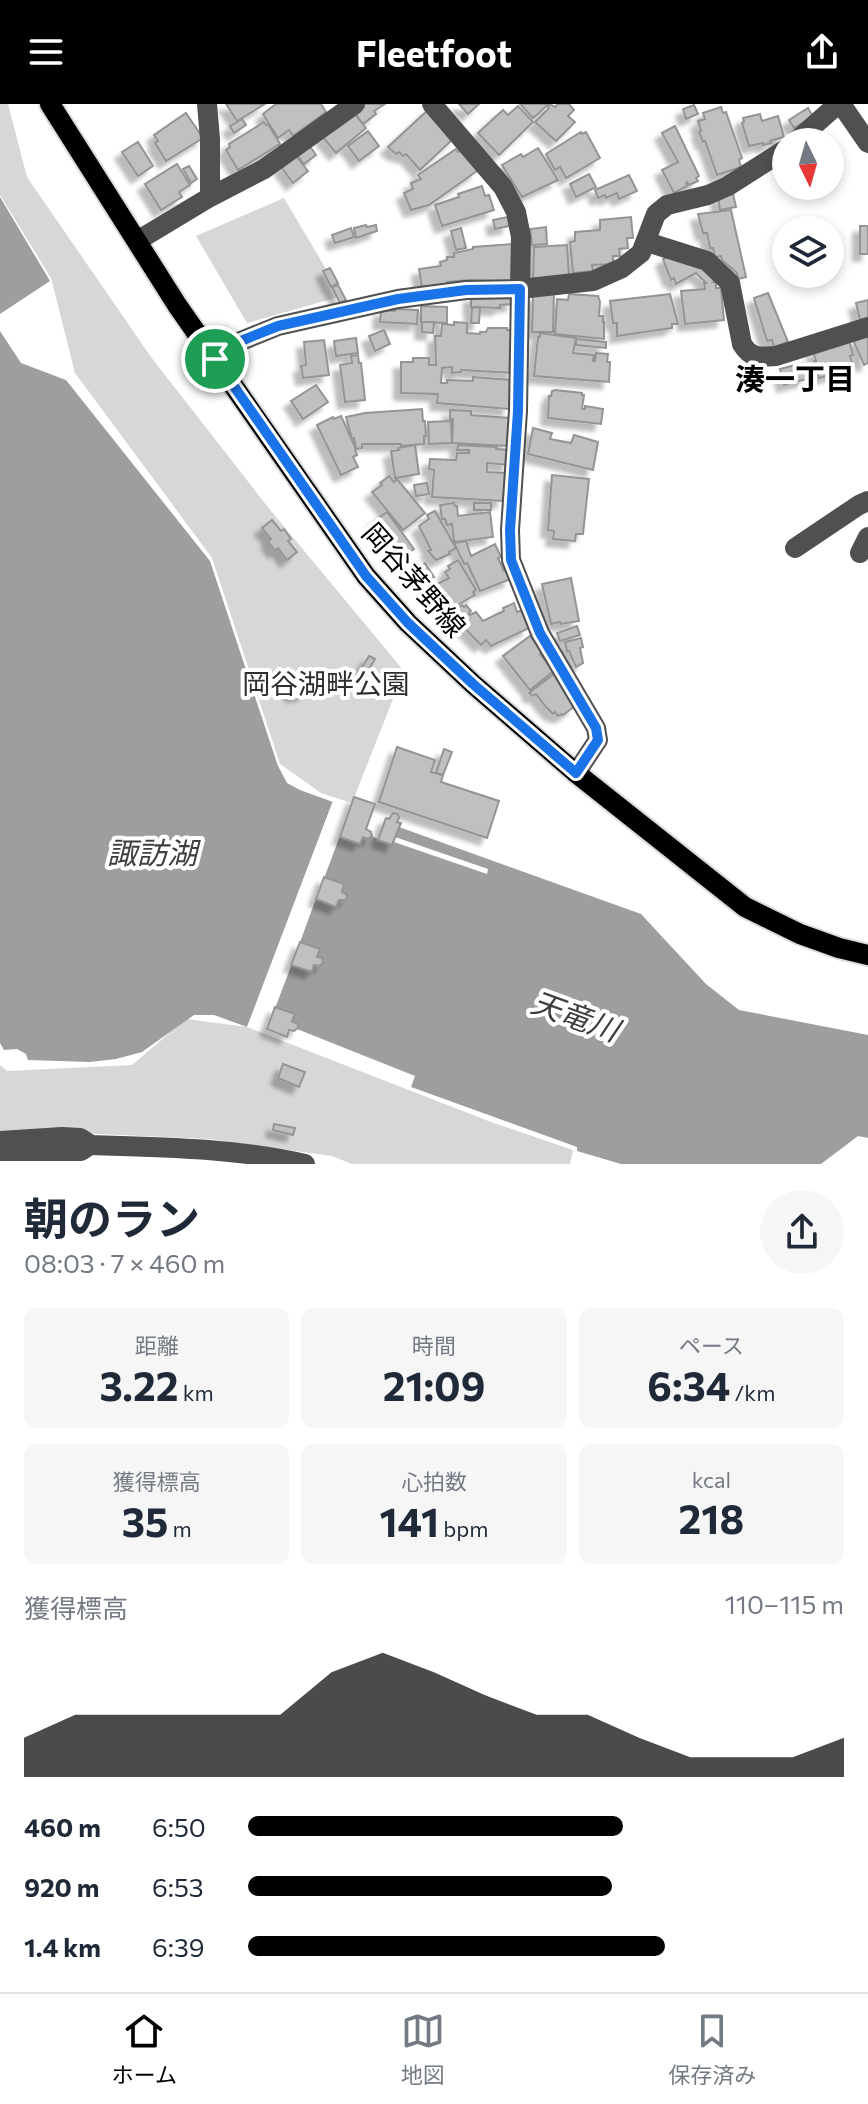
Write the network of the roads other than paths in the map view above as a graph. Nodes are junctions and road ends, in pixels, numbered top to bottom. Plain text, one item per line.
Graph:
1 (50, 104) edge
2 (207, 104) edge
3 (355, 104) edge
4 (432, 104) edge
5 (840, 104) edge
6 (812, 128) edge
7 (868, 143) edge
8 (772, 158) edge
9 (210, 197) junction
10 (137, 241) junction
11 (647, 242) junction
12 (520, 289) junction
13 (868, 327) edge
14 (215, 359) junction
15 (868, 501) edge
16 (795, 548) dead end
17 (576, 773) junction
18 (868, 955) edge
19 (0, 1141) edge
20 (91, 1145) junction
21 (0, 1151) edge
22 (305, 1164) edge

1 - 10 main road, 岡谷茅野線
2 - 9 street
3 - 9 street
4 - 12 street
5 - 6 street
5 - 7 street
8 - 11 street
9 - 10 street
10 - 14 main road, 岡谷茅野線
11 - 12 street
11 - 13 street
12 - 14 street
12 - 17 street
14 - 17 main road, 岡谷茅野線
15 - 16 street
17 - 18 main road, 岡谷茅野線
19 - 20 street
20 - 21 street
20 - 22 street

